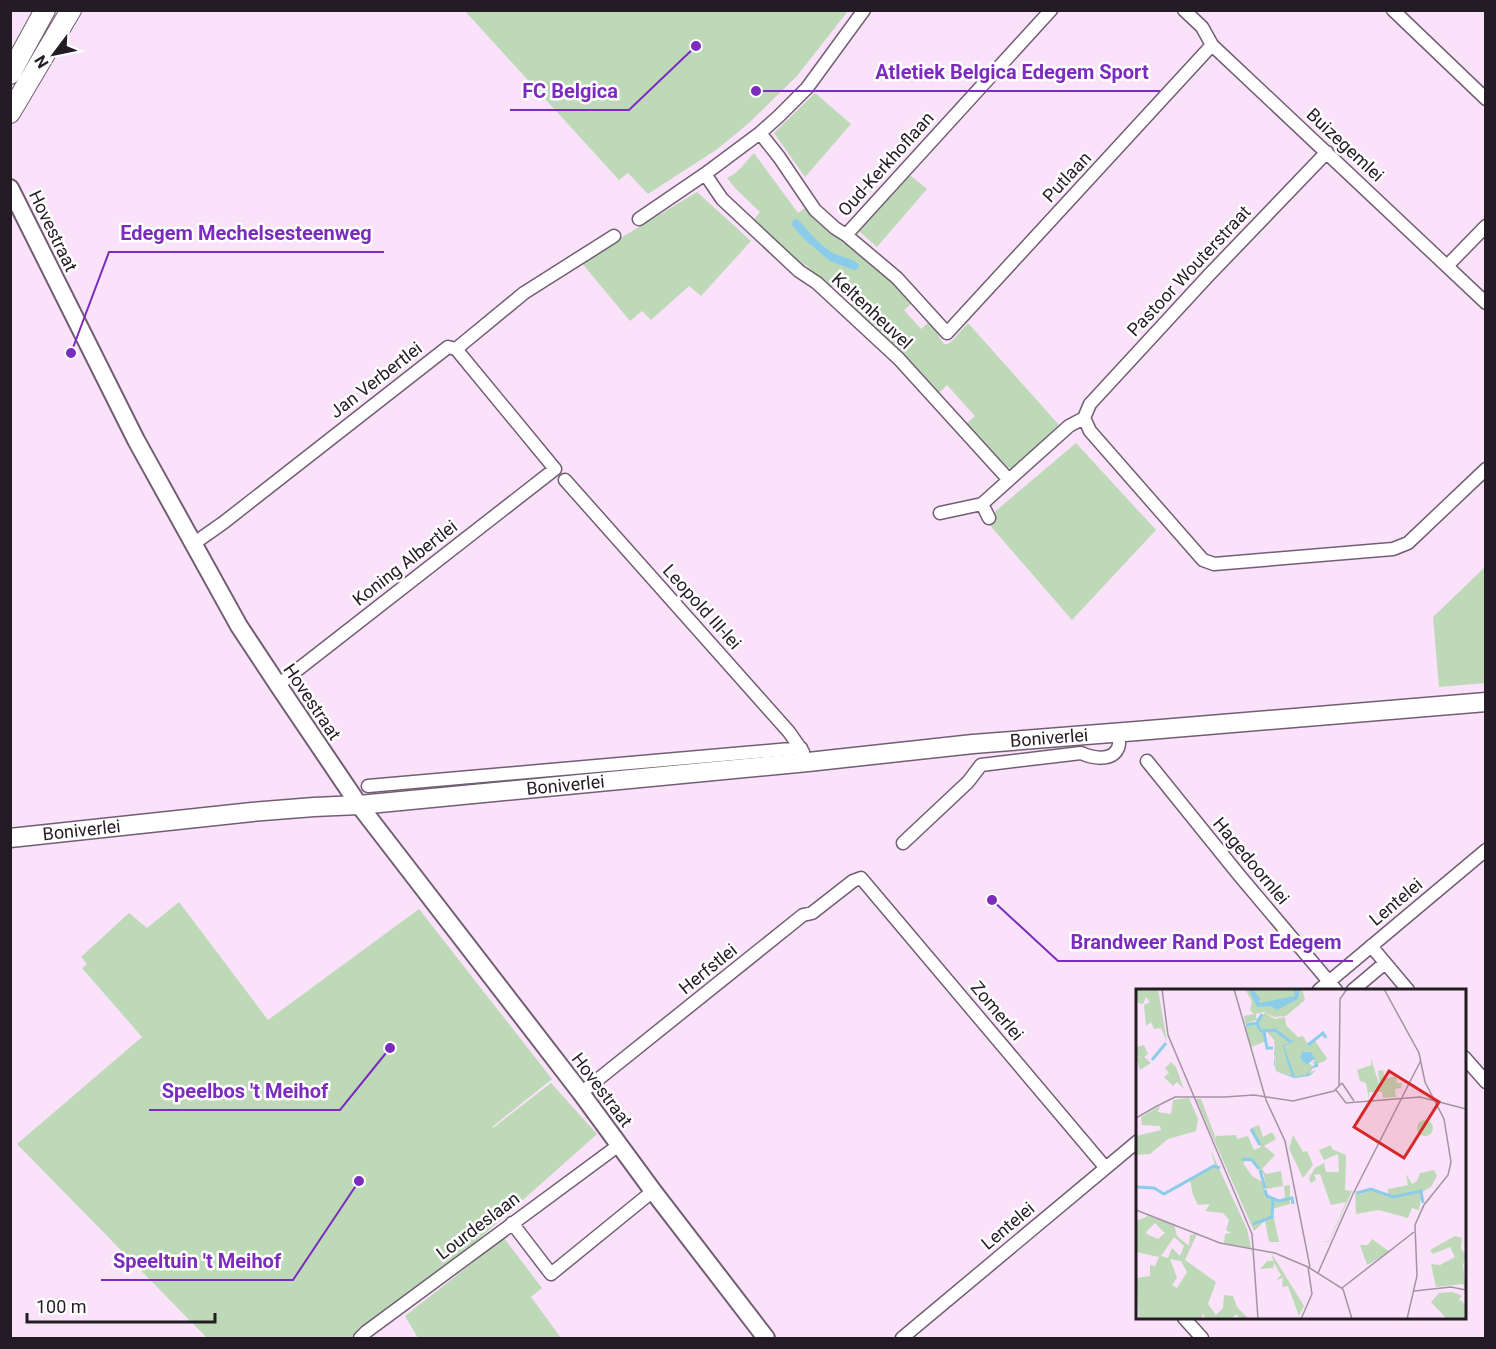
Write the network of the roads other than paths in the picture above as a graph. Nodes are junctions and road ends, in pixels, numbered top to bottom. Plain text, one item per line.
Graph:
1 (45, 10) edge
2 (71, 10) edge
3 (864, 10) edge
4 (1051, 10) edge
5 (1184, 10) edge
6 (1393, 10) edge
7 (1212, 45) junction
8 (10, 74) edge
9 (1485, 99) edge
10 (10, 113) edge
11 (760, 133) junction
12 (1327, 152) junction
13 (705, 174) junction
14 (10, 188) edge
15 (639, 219) dead end
16 (1485, 226) edge
17 (846, 235) junction
18 (614, 236) dead end
19 (1447, 266) junction
20 (1485, 303) edge
21 (947, 333) joint
22 (456, 349) junction
23 (1084, 418) junction
24 (1485, 469) edge
25 (565, 480) dead end
26 (1009, 480) junction
27 (982, 504) junction
28 (940, 513) dead end
29 (989, 518) dead end
30 (193, 544) junction
31 (278, 686) junction
32 (1485, 702) edge
33 (1119, 733) junction
34 (973, 744) junction
35 (805, 755) junction
36 (1147, 761) dead end
37 (981, 765) junction
38 (368, 786) dead end
39 (359, 806) junction
40 (10, 837) edge
41 (903, 843) dead end
42 (1485, 850) edge
43 (861, 878) joint
44 (1371, 946) junction
45 (1385, 963) junction
46 (1328, 988) edge
47 (1354, 989) edge
48 (1407, 989) edge
49 (1466, 1059) edge
50 (1485, 1082) edge
51 (581, 1093) junction
52 (1136, 1142) edge
53 (619, 1145) junction
54 (1105, 1167) junction
55 (653, 1191) junction
56 (512, 1223) junction
57 (1186, 1319) edge
58 (360, 1338) edge
59 (766, 1338) edge
60 (902, 1338) edge
61 (1202, 1338) edge

1 - 8 main road
2 - 10 main road
3 - 11 street
4 - 17 street, Oud-Kerkhoflaan
5 - 7 street, Buizegemlei
6 - 9 street
7 - 12 street, Buizegemlei
7 - 21 street, Putlaan
11 - 13 street
11 - 17 street, Keltenheuvel
12 - 19 street, Buizegemlei
12 - 23 street, Pastoor Wouterstraat
13 - 15 street
13 - 26 street, Keltenheuvel
14 - 30 street, Hovestraat
16 - 19 street
17 - 21 street, Keltenheuvel
18 - 22 street, Jan Verbertlei
19 - 20 street, Buizegemlei
22 - 30 street, Jan Verbertlei
22 - 31 street, Koning Albertlei
23 - 24 street
23 - 26 street
25 - 35 street, Leopold III-lei
26 - 27 street
27 - 28 street
27 - 29 street
30 - 31 street, Hovestraat
31 - 39 street, Hovestraat
32 - 33 main road, Boniverlei
33 - 34 main road, Boniverlei
33 - 37 street, Boniverlei
34 - 35 main road, Boniverlei
34 - 37 street
35 - 38 street, Boniverlei
35 - 39 main road, Boniverlei
36 - 46 street, Hagedoornlei
37 - 41 street
39 - 40 main road, Boniverlei
39 - 51 street, Hovestraat
42 - 44 street, Lentelei
43 - 51 street, Herfstlei
43 - 54 street, Zomerlei
44 - 45 street
44 - 46 street, Lentelei
45 - 47 street
45 - 48 street
49 - 50 street
51 - 53 street, Hovestraat
52 - 54 street, Lentelei
53 - 55 street, Hovestraat
53 - 56 street, Lourdeslaan
54 - 60 street, Lentelei
55 - 56 street
55 - 59 street, Hovestraat
56 - 58 street, Lourdeslaan
57 - 61 street

